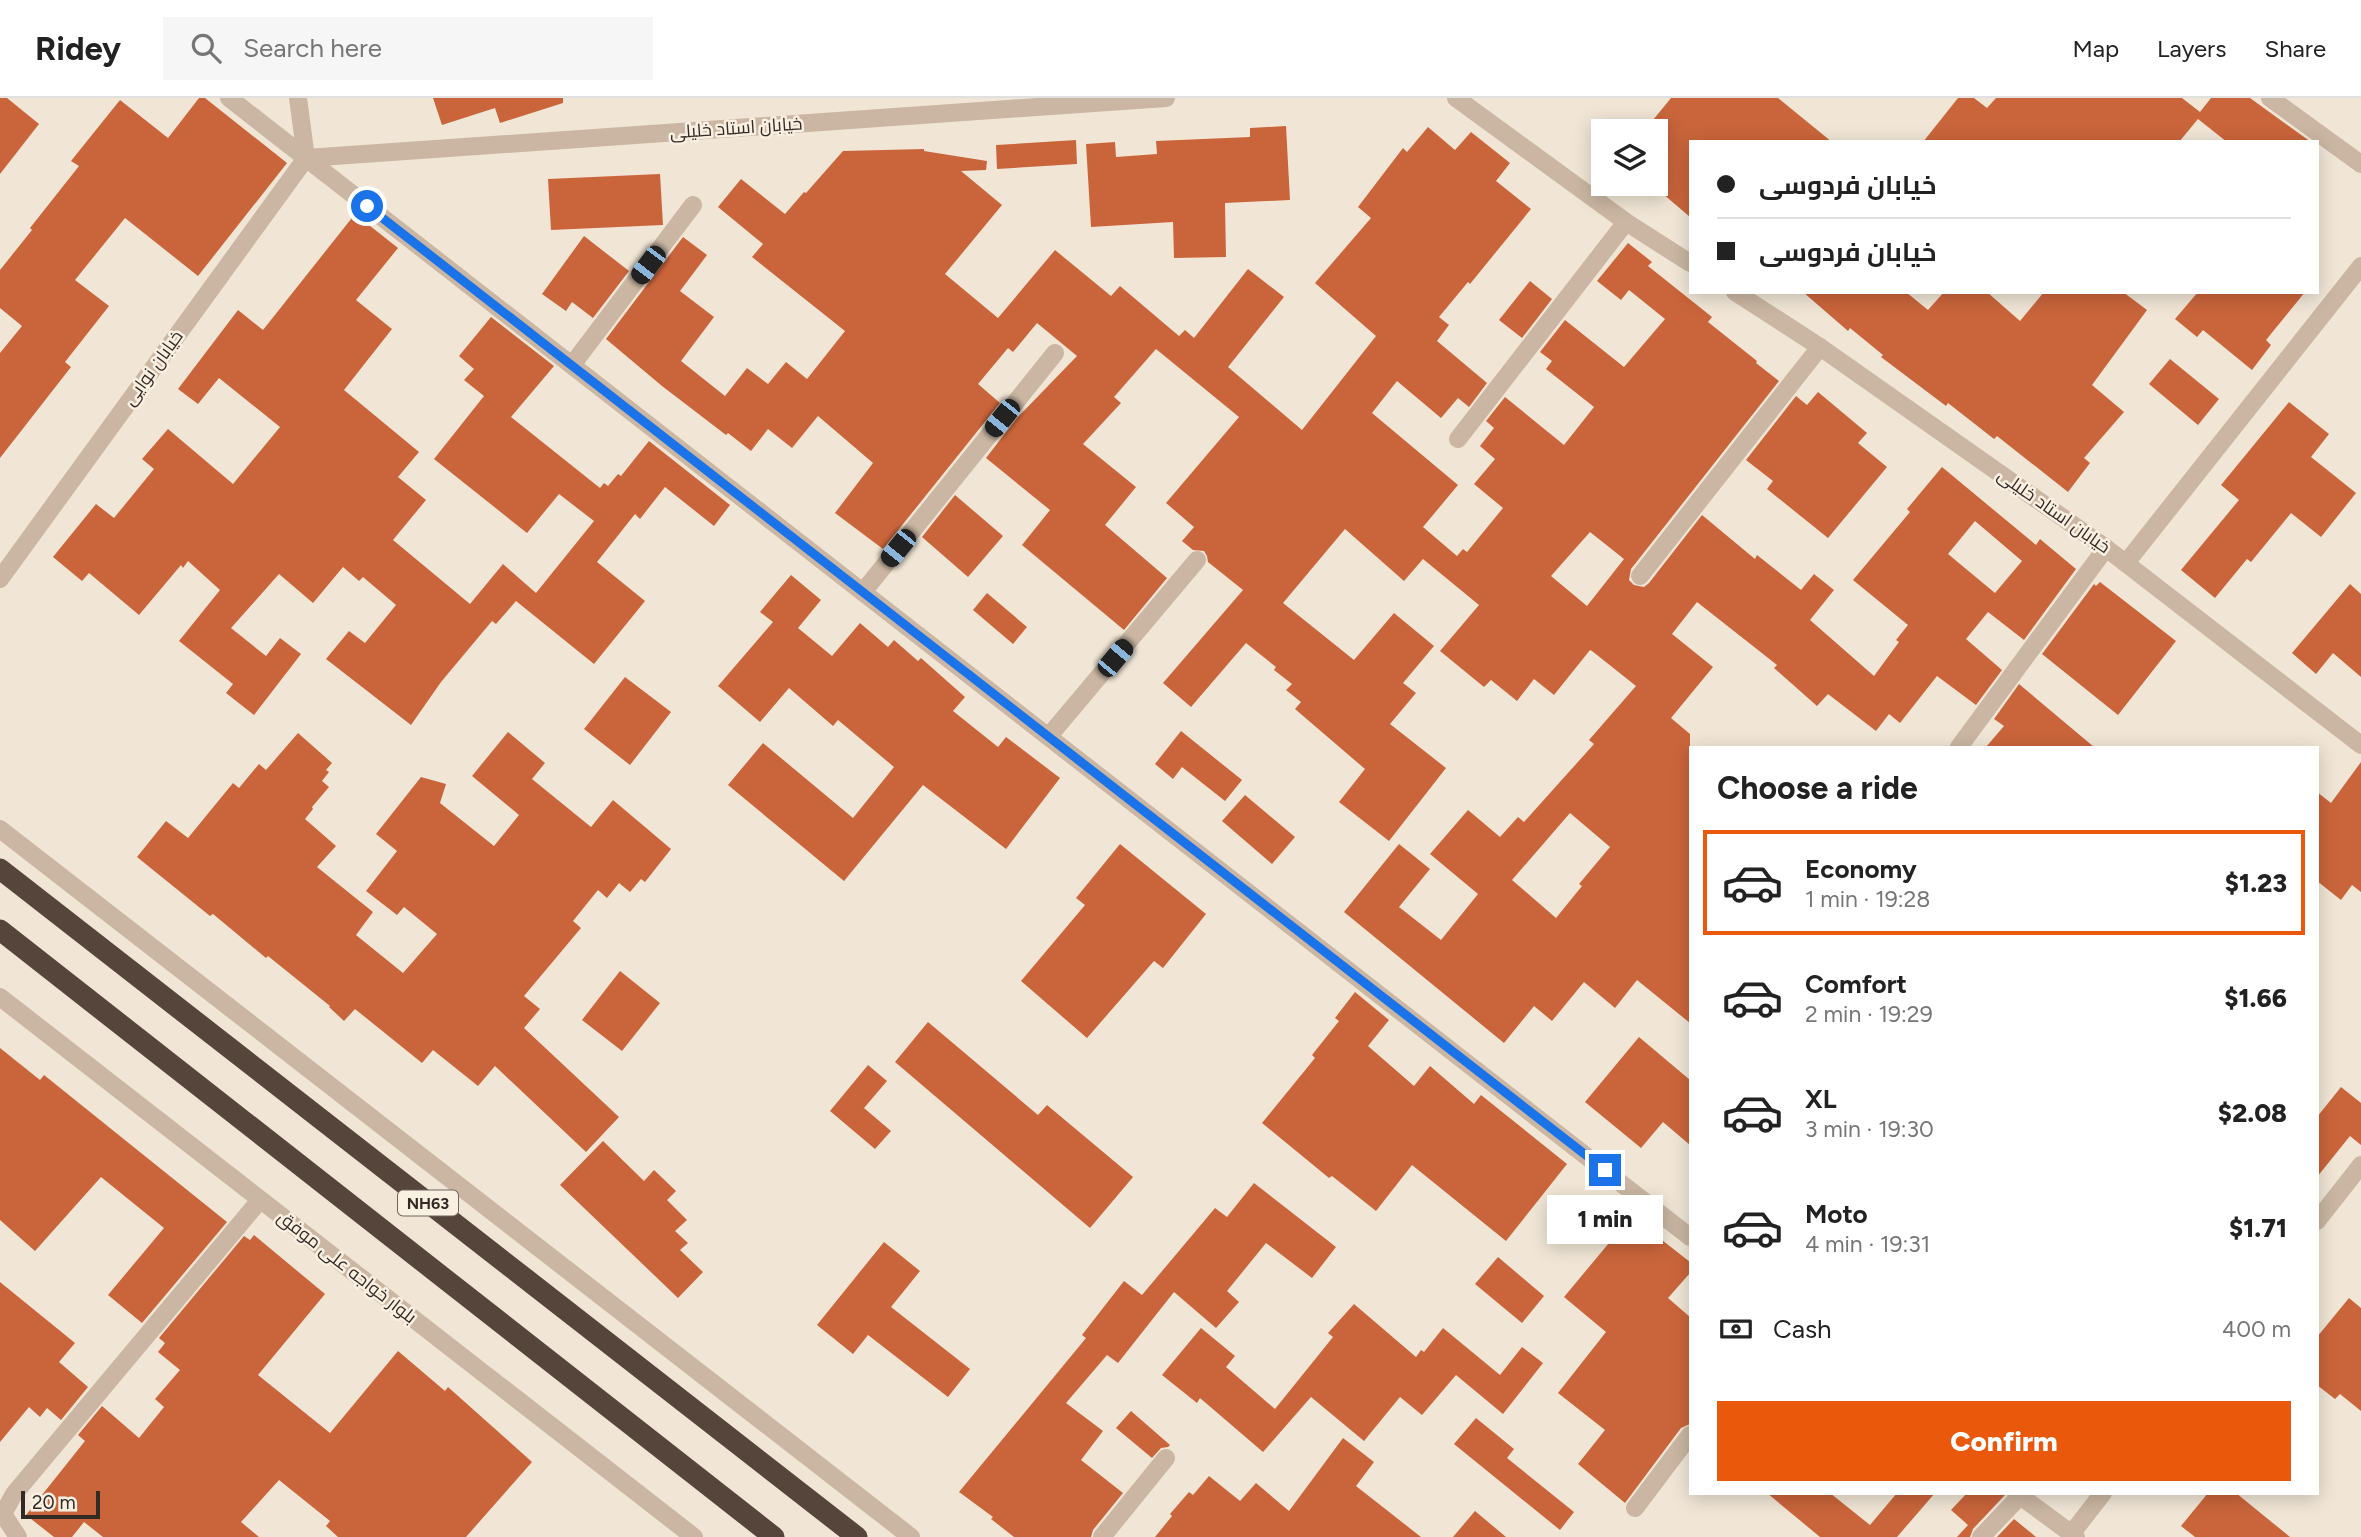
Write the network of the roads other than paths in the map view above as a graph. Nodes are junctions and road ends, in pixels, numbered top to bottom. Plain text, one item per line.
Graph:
1 (229, 98) edge
2 (298, 98) edge
3 (1166, 98) edge
4 (1456, 98) edge
5 (2270, 98) edge
6 (306, 158) junction
7 (2361, 164) edge
8 (693, 205) dead end
9 (1626, 222) junction
10 (1689, 262) edge
11 (2361, 266) edge
12 (1738, 294) edge
13 (1820, 347) junction
14 (1055, 353) dead end
15 (572, 365) junction
16 (1458, 439) dead end
17 (2106, 548) junction
18 (1197, 560) dead end
19 (2126, 563) junction
20 (1640, 576) dead end
21 (0, 579) edge
22 (863, 592) junction
23 (1049, 736) junction
24 (2361, 745) edge
25 (1960, 746) edge
26 (0, 830) edge
27 (0, 869) edge
28 (0, 930) edge
29 (0, 997) edge
30 (2361, 1166) edge
31 (260, 1200) junction
32 (2319, 1218) edge
33 (1689, 1236) edge
34 (1689, 1436) edge
35 (1166, 1458) dead end
36 (2017, 1495) edge
37 (2019, 1495) edge
38 (2102, 1495) edge
39 (1635, 1508) dead end
40 (2074, 1535) edge
41 (18, 1537) edge
42 (693, 1537) edge
43 (774, 1537) edge
44 (857, 1537) edge
45 (911, 1537) edge
46 (1102, 1537) edge
47 (1982, 1537) edge

1 - 6 street
2 - 6 street
3 - 6 street, خیابان استاد خلیلی
4 - 9 street
5 - 7 street
6 - 15 street
6 - 21 street, خیابان نوایی
8 - 15 street
9 - 10 street
9 - 16 street
11 - 19 street
12 - 13 street, خیابان استاد خلیلی
13 - 17 street, خیابان استاد خلیلی
13 - 20 street
14 - 22 street
15 - 22 street
17 - 19 street, خیابان استاد خلیلی
17 - 25 street
18 - 23 street
19 - 24 street, خیابان استاد خلیلی
22 - 23 street
23 - 33 street
26 - 45 street
27 - 44 highway, NH63
28 - 43 highway, NH63
29 - 31 street, بلوار خواجه علی موفق
30 - 32 street
31 - 41 street
31 - 42 street, بلوار خواجه علی موفق
34 - 39 street
35 - 46 street
36 - 47 street
37 - 40 street
38 - 40 street

